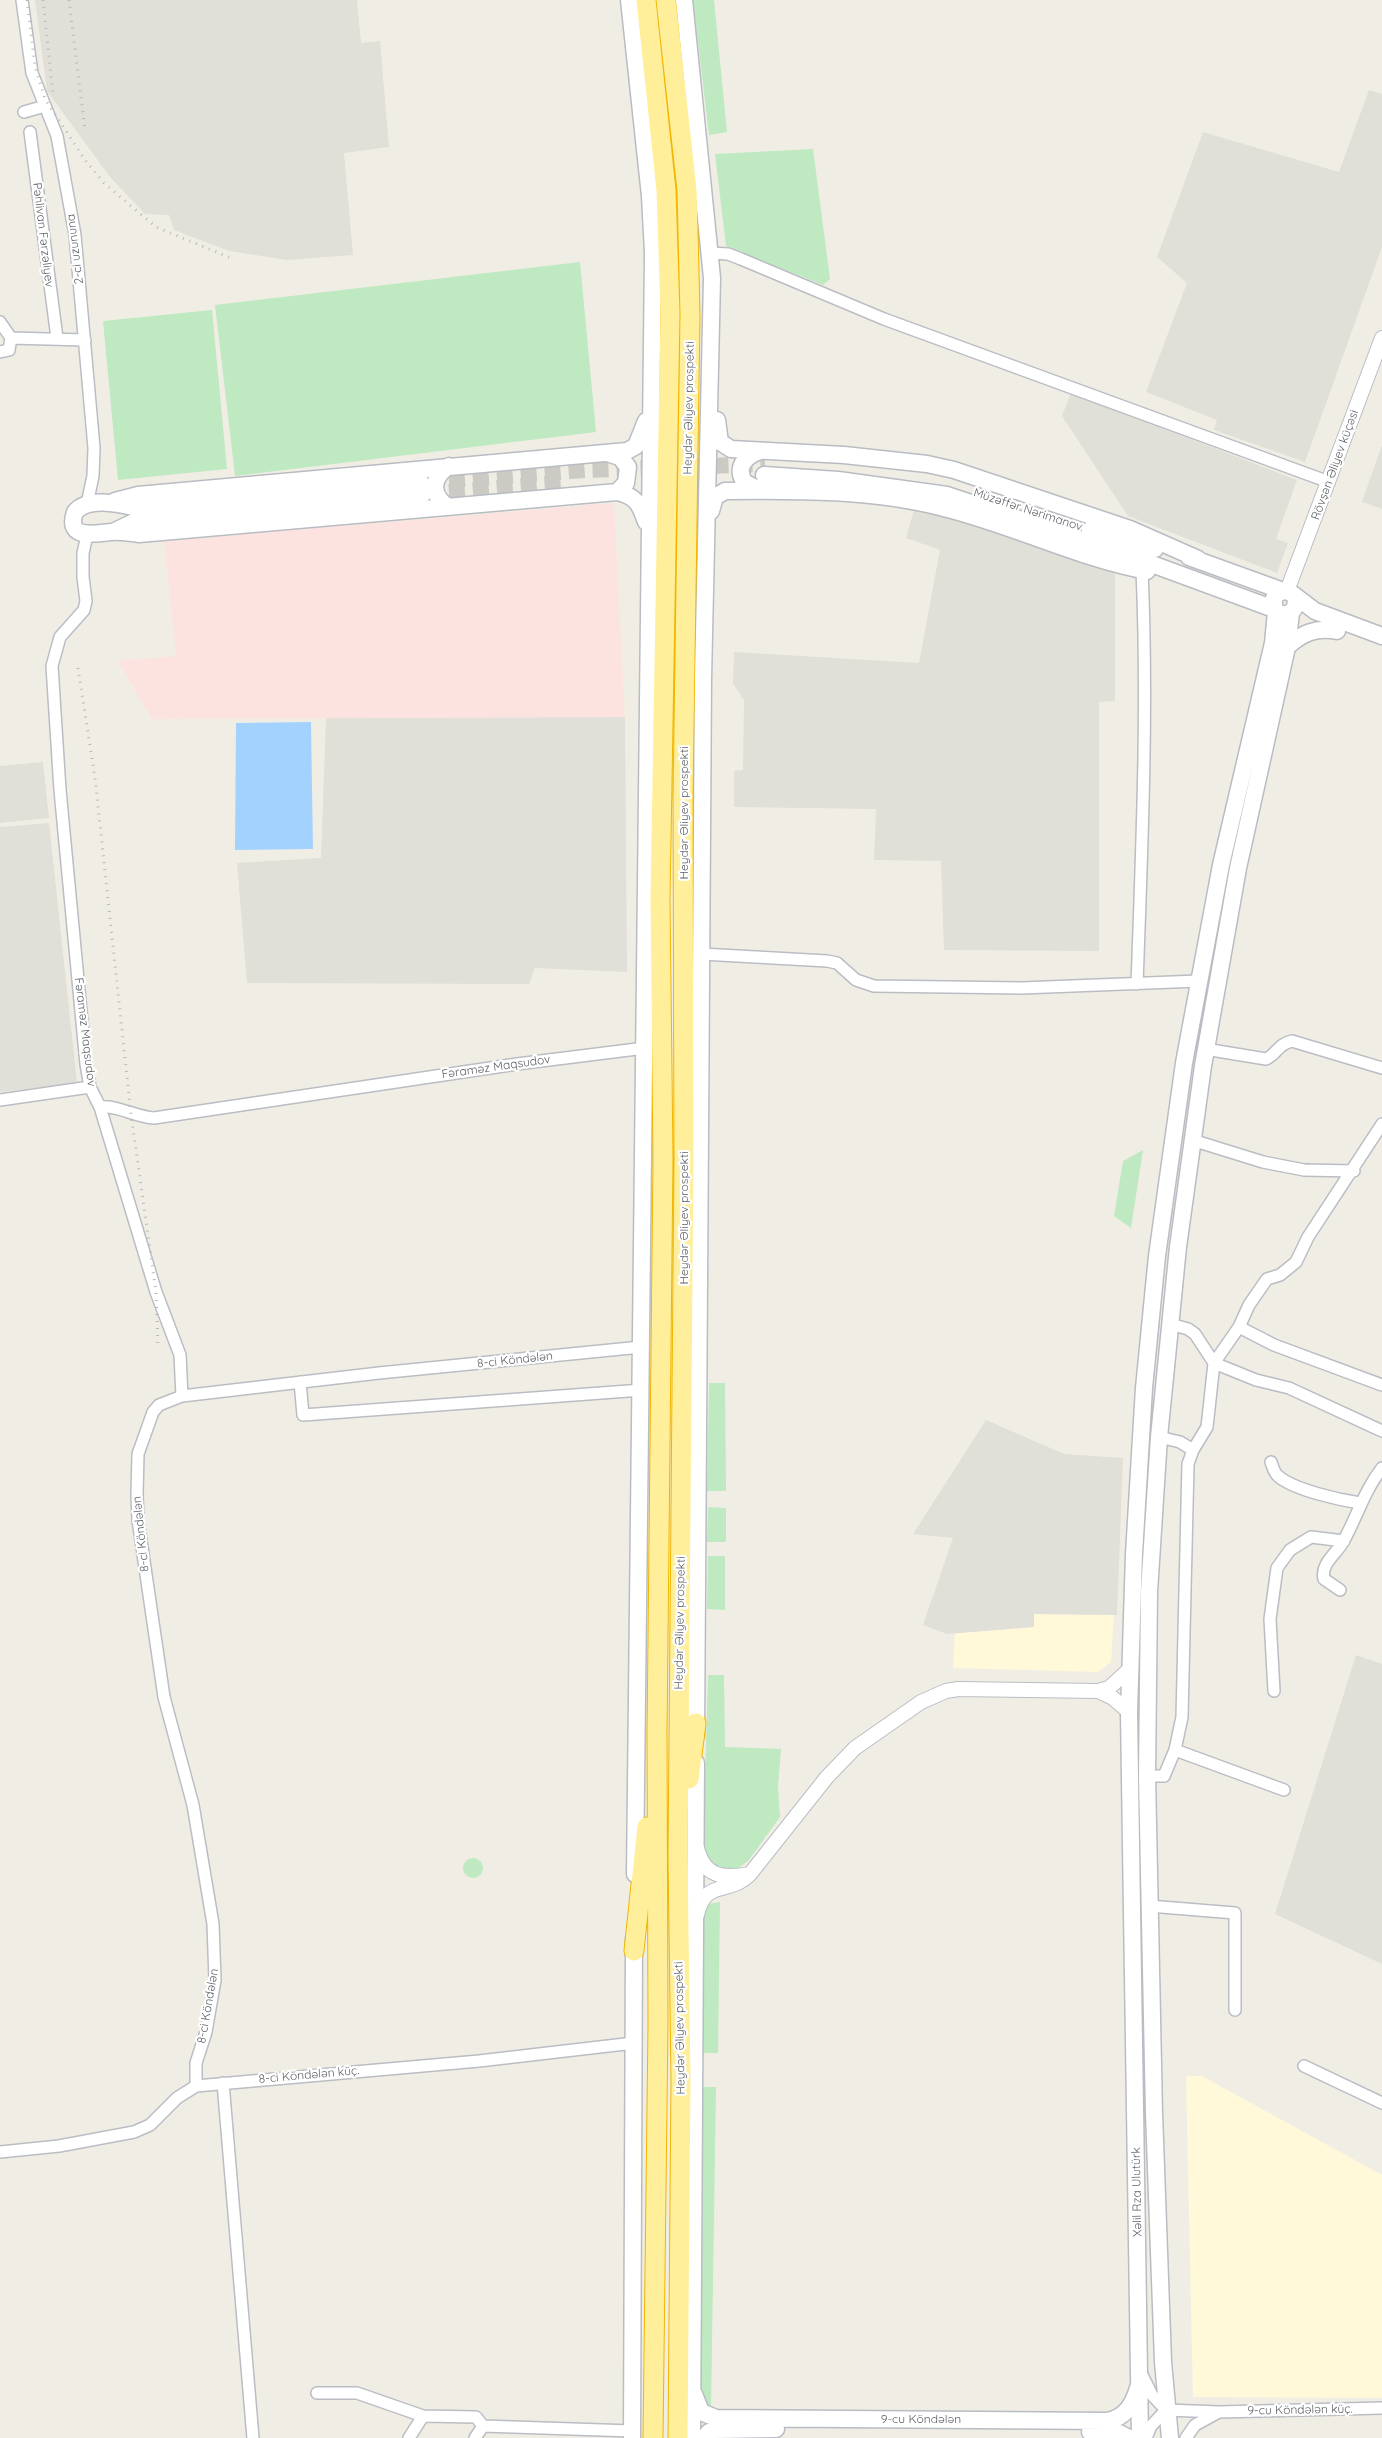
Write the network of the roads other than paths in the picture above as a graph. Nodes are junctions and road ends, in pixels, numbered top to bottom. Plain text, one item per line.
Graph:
1 (22, 0) edge
2 (629, 0) edge
3 (646, 0) edge
4 (666, 0) edge
5 (684, 0) edge
6 (45, 106) junction
7 (24, 112) dead end
8 (30, 132) dead end
9 (711, 253) junction
10 (712, 278) junction
11 (0, 322) edge
12 (11, 338) junction
13 (57, 338) junction
14 (1382, 338) edge
15 (84, 340) junction
16 (0, 352) edge
17 (652, 402) junction
18 (610, 454) junction
19 (449, 466) junction
20 (763, 470) junction
21 (1329, 482) junction
22 (617, 492) junction
23 (111, 503) junction
24 (90, 504) junction
25 (447, 506) junction
26 (706, 528) junction
27 (113, 532) junction
28 (649, 534) junction
29 (89, 535) junction
30 (1142, 570) junction
31 (1190, 579) junction
32 (1285, 603) junction
33 (1336, 631) junction
34 (1382, 636) edge
35 (1287, 647) junction
36 (1382, 648) edge
37 (1221, 865) junction
38 (1238, 868) junction
39 (702, 954) junction
40 (1198, 981) junction
41 (1137, 984) junction
42 (645, 1048) junction
43 (1206, 1049) junction
44 (1382, 1068) edge
45 (90, 1087) junction
46 (0, 1100) edge
47 (100, 1107) junction
48 (1382, 1124) edge
49 (1192, 1140) junction
50 (1354, 1171) junction
51 (1170, 1324) junction
52 (1239, 1327) junction
53 (641, 1347) junction
54 (1214, 1363) junction
55 (300, 1382) junction
56 (1382, 1385) edge
57 (642, 1390) junction
58 (182, 1396) junction
59 (1382, 1431) edge
60 (1159, 1437) junction
61 (1193, 1450) junction
62 (1271, 1462) dead end
63 (1382, 1468) edge
64 (1360, 1503) junction
65 (1344, 1541) junction
66 (1340, 1590) dead end
67 (1132, 1591) junction
68 (1149, 1592) junction
69 (1131, 1668) junction
70 (1098, 1691) junction
71 (1274, 1691) dead end
72 (1129, 1712) junction
73 (696, 1723) junction
74 (657, 1733) junction
75 (1174, 1750) junction
76 (1147, 1776) junction
77 (1284, 1790) dead end
78 (696, 1839) junction
79 (678, 1854) junction
80 (750, 1874) junction
81 (1149, 1906) junction
82 (695, 1928) junction
83 (1149, 1946) junction
84 (1133, 1947) junction
85 (634, 1951) junction
86 (1235, 2010) dead end
87 (634, 2043) junction
88 (1304, 2066) dead end
89 (222, 2083) junction
90 (196, 2086) junction
91 (1382, 2104) edge
92 (0, 2152) edge
93 (1140, 2371) junction
94 (692, 2383) junction
95 (317, 2393) dead end
96 (1382, 2408) edge
97 (1166, 2410) junction
98 (1189, 2410) junction
99 (1219, 2412) junction
100 (423, 2416) junction
101 (1195, 2425) junction
102 (483, 2426) junction
103 (632, 2435) edge
104 (253, 2438) edge
105 (409, 2438) edge
106 (475, 2438) edge
107 (653, 2438) edge
108 (678, 2438) edge
109 (692, 2438) edge
110 (704, 2438) edge
111 (1129, 2438) edge
112 (1140, 2438) edge
113 (1146, 2438) edge
114 (1170, 2438) edge
115 (1186, 2438) edge

1 - 6 street, 2-ci uzununa
2 - 17 main road
3 - 74 highway, Heydər Əliyev prospekti
4 - 79 highway, Heydər Əliyev prospekti
5 - 9 main road
6 - 7 street
6 - 15 street, 2-ci uzununa
8 - 13 street, Pəhlivan Fərzəliyev
9 - 10 main road
9 - 21 street
10 - 20 main road
10 - 26 main road
11 - 12 street
12 - 13 street
12 - 16 street
13 - 15 street
14 - 21 street, Rövşən Əliyev küçəsi
15 - 24 street, 2-ci uzununa
17 - 18 main road
17 - 28 main road
18 - 19 main road
18 - 22 main road
19 - 23 main road
19 - 25 main road
20 - 26 main road
20 - 30 main road
20 - 31 main road
20 - 32 main road, Müzəffər Nərimanov
21 - 32 street, Rövşən Əliyev küçəsi
22 - 25 main road
22 - 28 main road
23 - 24 main road
23 - 27 main road
24 - 29 main road
24 - 29 main road
25 - 27 main road
26 - 39 main road
27 - 29 main road
28 - 42 main road
29 - 45 street, Fəraməz Maqsudov
30 - 31 main road
30 - 41 street
31 - 32 main road
32 - 33 main road
32 - 34 main road
32 - 35 main road, Xəlil Rza Ulutürk
32 - 37 main road, Xəlil Rza Ulutürk
33 - 35 main road
33 - 36 main road
35 - 38 main road, Xəlil Rza Ulutürk
37 - 38 main road
37 - 40 main road, Xəlil Rza Ulutürk
38 - 43 main road, Xəlil Rza Ulutürk
39 - 41 street
39 - 73 main road
40 - 41 street
40 - 67 main road, Xəlil Rza Ulutürk
42 - 47 street, Fəraməz Maqsudov
42 - 53 main road
43 - 44 street
43 - 49 main road, Xəlil Rza Ulutürk
45 - 46 street
45 - 47 street, Fəraməz Maqsudov
47 - 58 street
48 - 50 street
49 - 50 street
49 - 51 main road, Xəlil Rza Ulutürk
50 - 52 street
51 - 54 street
51 - 60 main road, Xəlil Rza Ulutürk
52 - 54 street
52 - 56 street
53 - 55 street, 8-ci Köndələn
53 - 57 main road
54 - 59 street
54 - 61 street
55 - 57 street
55 - 58 street, 8-ci Köndələn
57 - 85 main road
58 - 90 street, 8-ci Köndələn
60 - 61 street
60 - 68 main road, Xəlil Rza Ulutürk
61 - 75 street
62 - 64 street
63 - 64 street
64 - 65 street
65 - 66 street
65 - 71 street
67 - 68 main road
67 - 69 main road, Xəlil Rza Ulutürk
68 - 76 main road, Xəlil Rza Ulutürk
69 - 70 street
69 - 72 main road, Xəlil Rza Ulutürk
70 - 72 street
70 - 80 street
72 - 84 main road, Xəlil Rza Ulutürk
73 - 78 main road
73 - 79 highway
74 - 85 highway
74 - 107 highway, Heydər Əliyev prospekti
75 - 76 street
75 - 77 street
76 - 81 main road, Xəlil Rza Ulutürk
78 - 80 street
78 - 82 main road
79 - 108 highway, Heydər Əliyev prospekti
80 - 82 street
81 - 83 main road, Xəlil Rza Ulutürk
81 - 86 street
82 - 94 main road
83 - 84 main road
83 - 97 main road, Xəlil Rza Ulutürk
84 - 93 main road, Xəlil Rza Ulutürk
85 - 87 main road
87 - 89 street, 8-ci Köndələn küç.
87 - 103 main road
88 - 91 street
89 - 90 street, 8-ci Köndələn küç.
89 - 104 street
90 - 92 street, 8-ci Köndələn küç.
93 - 94 main road, 9-cu Köndələn
93 - 97 street
93 - 112 main road, Xəlil Rza Ulutürk
94 - 109 main road
95 - 100 street
96 - 99 street, 9-cu Köndələn küç.
97 - 98 street, 9-cu Köndələn küç.
97 - 113 street
97 - 114 main road
98 - 99 street, 9-cu Köndələn küç.
98 - 101 street
99 - 101 street
100 - 102 street
100 - 105 street
101 - 115 street
102 - 103 street
102 - 106 street
110 - 111 main road, 9-cu Köndələn

